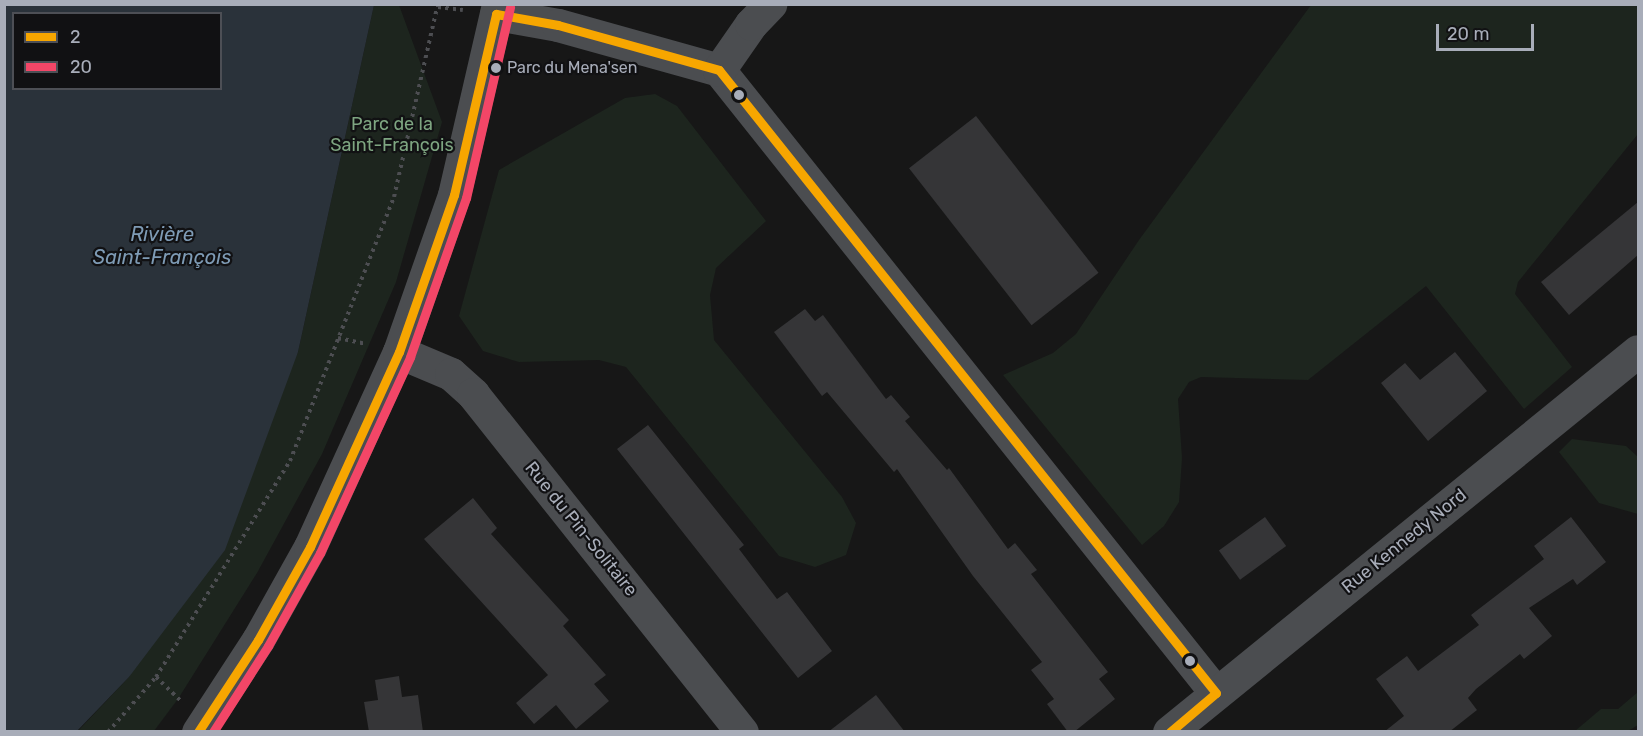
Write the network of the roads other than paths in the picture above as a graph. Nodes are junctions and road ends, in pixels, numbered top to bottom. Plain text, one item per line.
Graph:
1 (770, 4) edge
2 (497, 9) edge
3 (719, 69) junction
4 (1638, 351) edge
5 (399, 352) junction
6 (1216, 693) junction
7 (211, 727) edge
8 (742, 732) edge
9 (1168, 732) edge

1 - 3 street
2 - 3 street
2 - 5 street
3 - 6 street
4 - 6 street, Rue Kennedy Nord
5 - 7 street
5 - 8 street, Rue du Pin-Solitaire
6 - 9 street, Rue Kennedy Nord

